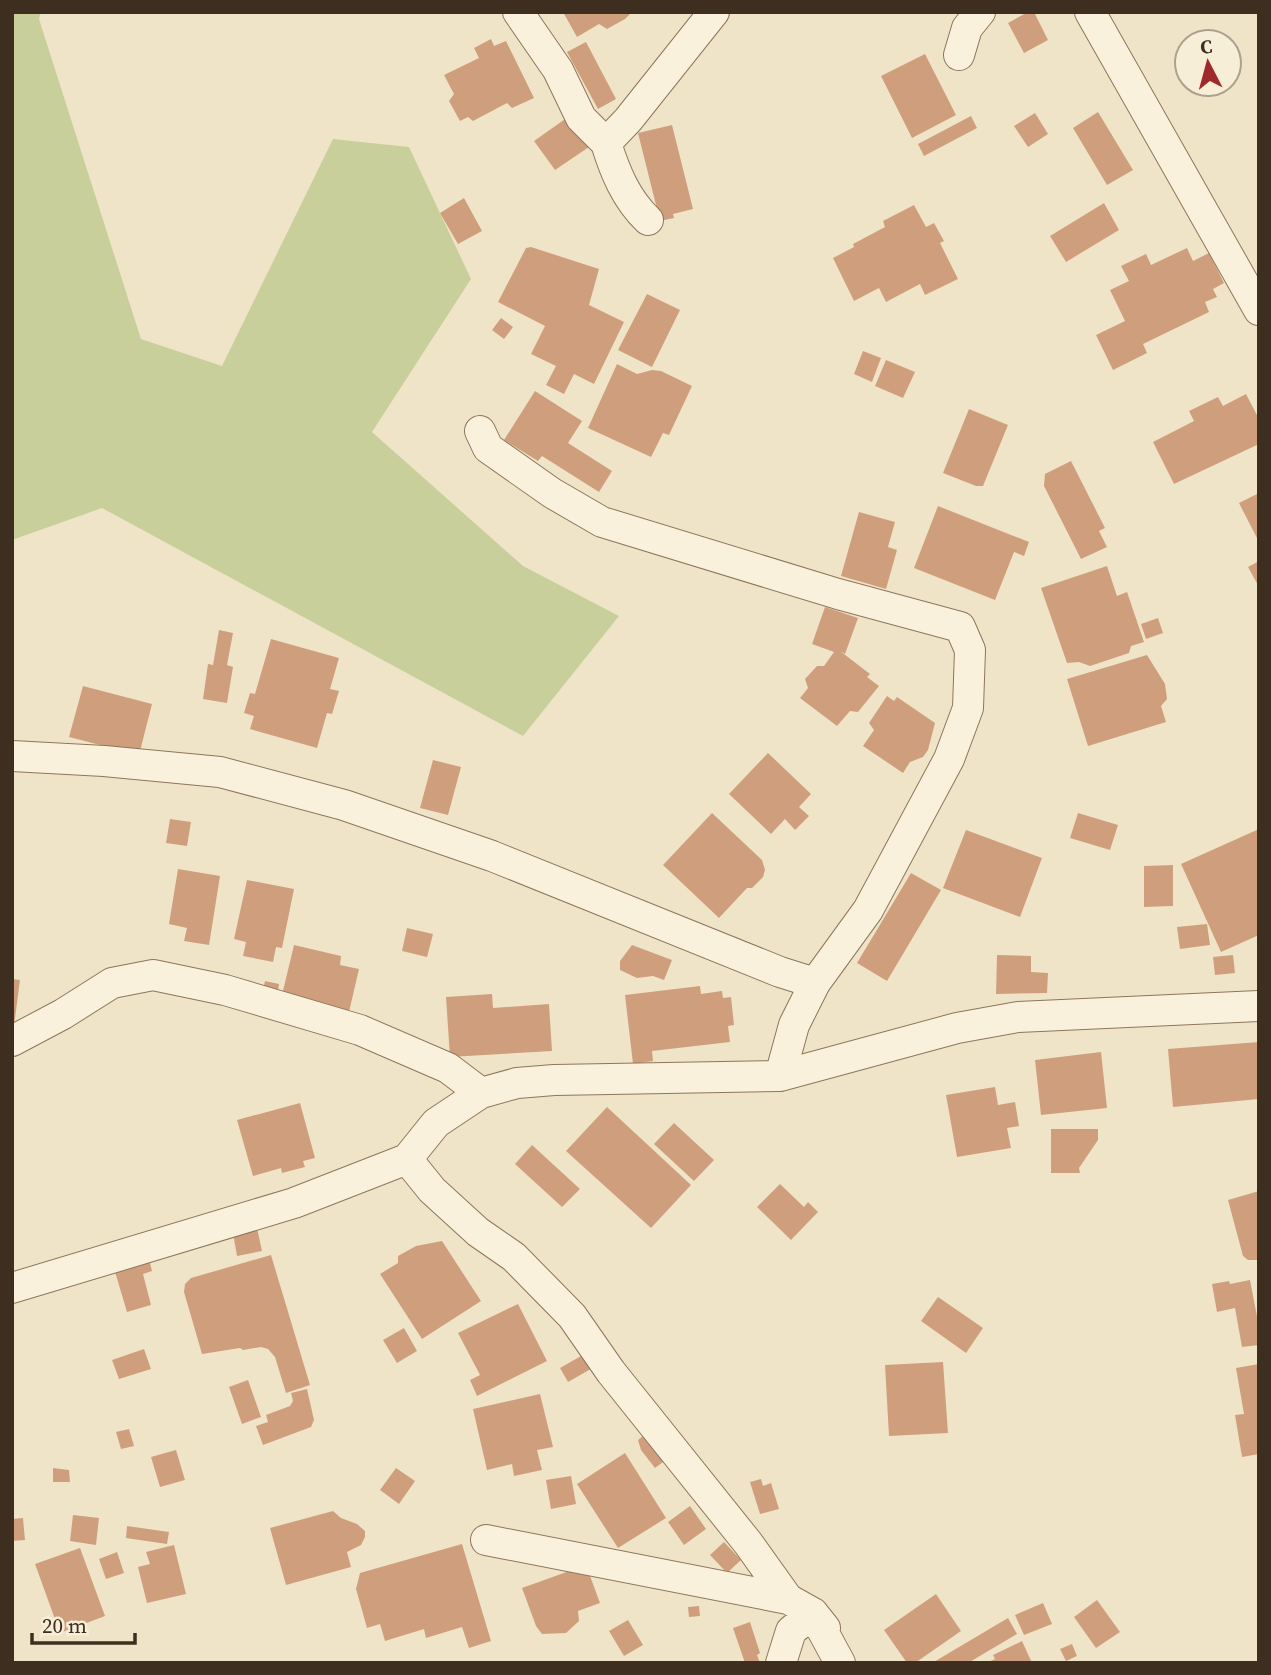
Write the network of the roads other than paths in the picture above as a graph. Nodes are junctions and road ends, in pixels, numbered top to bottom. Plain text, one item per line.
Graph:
1 (518, 12) edge
2 (714, 12) edge
3 (979, 12) edge
4 (1090, 12) edge
5 (959, 55) dead end
6 (606, 143) junction
7 (648, 220) dead end
8 (1259, 310) edge
9 (480, 431) dead end
10 (12, 756) edge
11 (816, 983) junction
12 (1259, 1006) edge
13 (12, 1041) edge
14 (780, 1076) junction
15 (481, 1093) junction
16 (407, 1159) junction
17 (12, 1288) edge
18 (486, 1540) dead end
19 (800, 1606) junction
20 (781, 1663) edge
21 (840, 1663) edge
22 (853, 1663) edge

1 - 6 street
2 - 6 street
3 - 5 street
4 - 8 street
6 - 7 street
9 - 11 street
10 - 11 street
11 - 14 street
12 - 14 street
13 - 15 street
14 - 15 street
15 - 16 street
16 - 17 street
16 - 19 street
18 - 19 street
19 - 20 street
19 - 21 street
19 - 22 street

